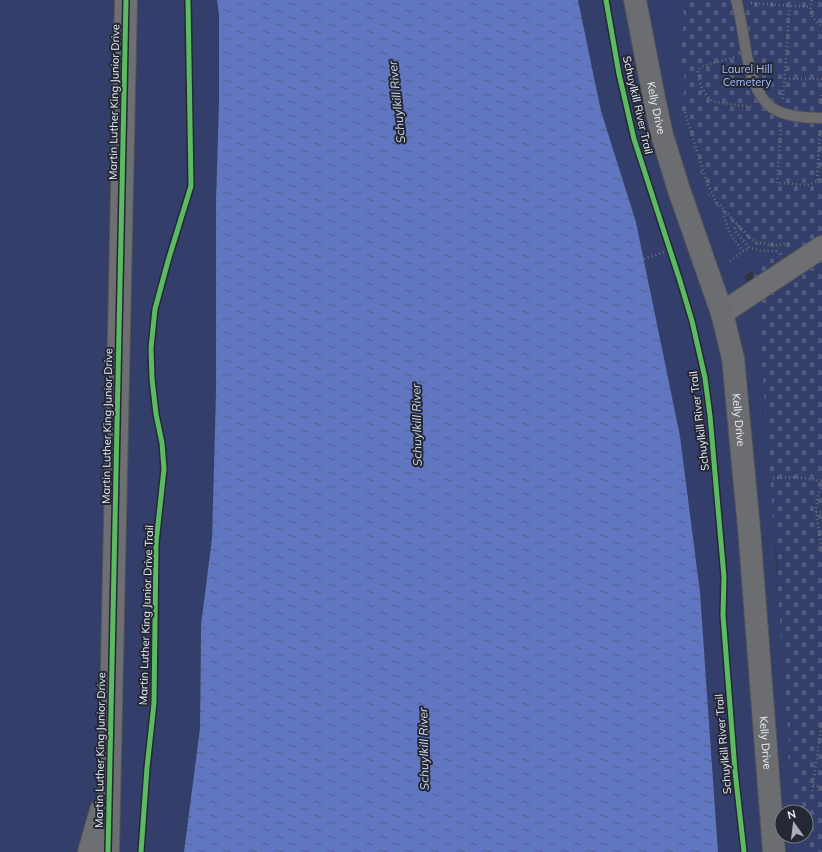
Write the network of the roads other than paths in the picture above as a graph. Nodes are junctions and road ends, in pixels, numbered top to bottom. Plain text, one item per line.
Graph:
1 (126, 0) edge
2 (635, 0) edge
3 (736, 0) edge
4 (821, 118) edge
5 (822, 247) edge
6 (722, 313) junction
7 (109, 784) junction
8 (89, 852) edge
9 (108, 852) edge
10 (774, 852) edge

1 - 7 main road, Martin Luther King Junior Drive
2 - 6 main road, Kelly Drive
3 - 4 lane
5 - 6 main road
6 - 10 main road, Kelly Drive
7 - 8 main road
7 - 9 main road, Martin Luther King Junior Drive

